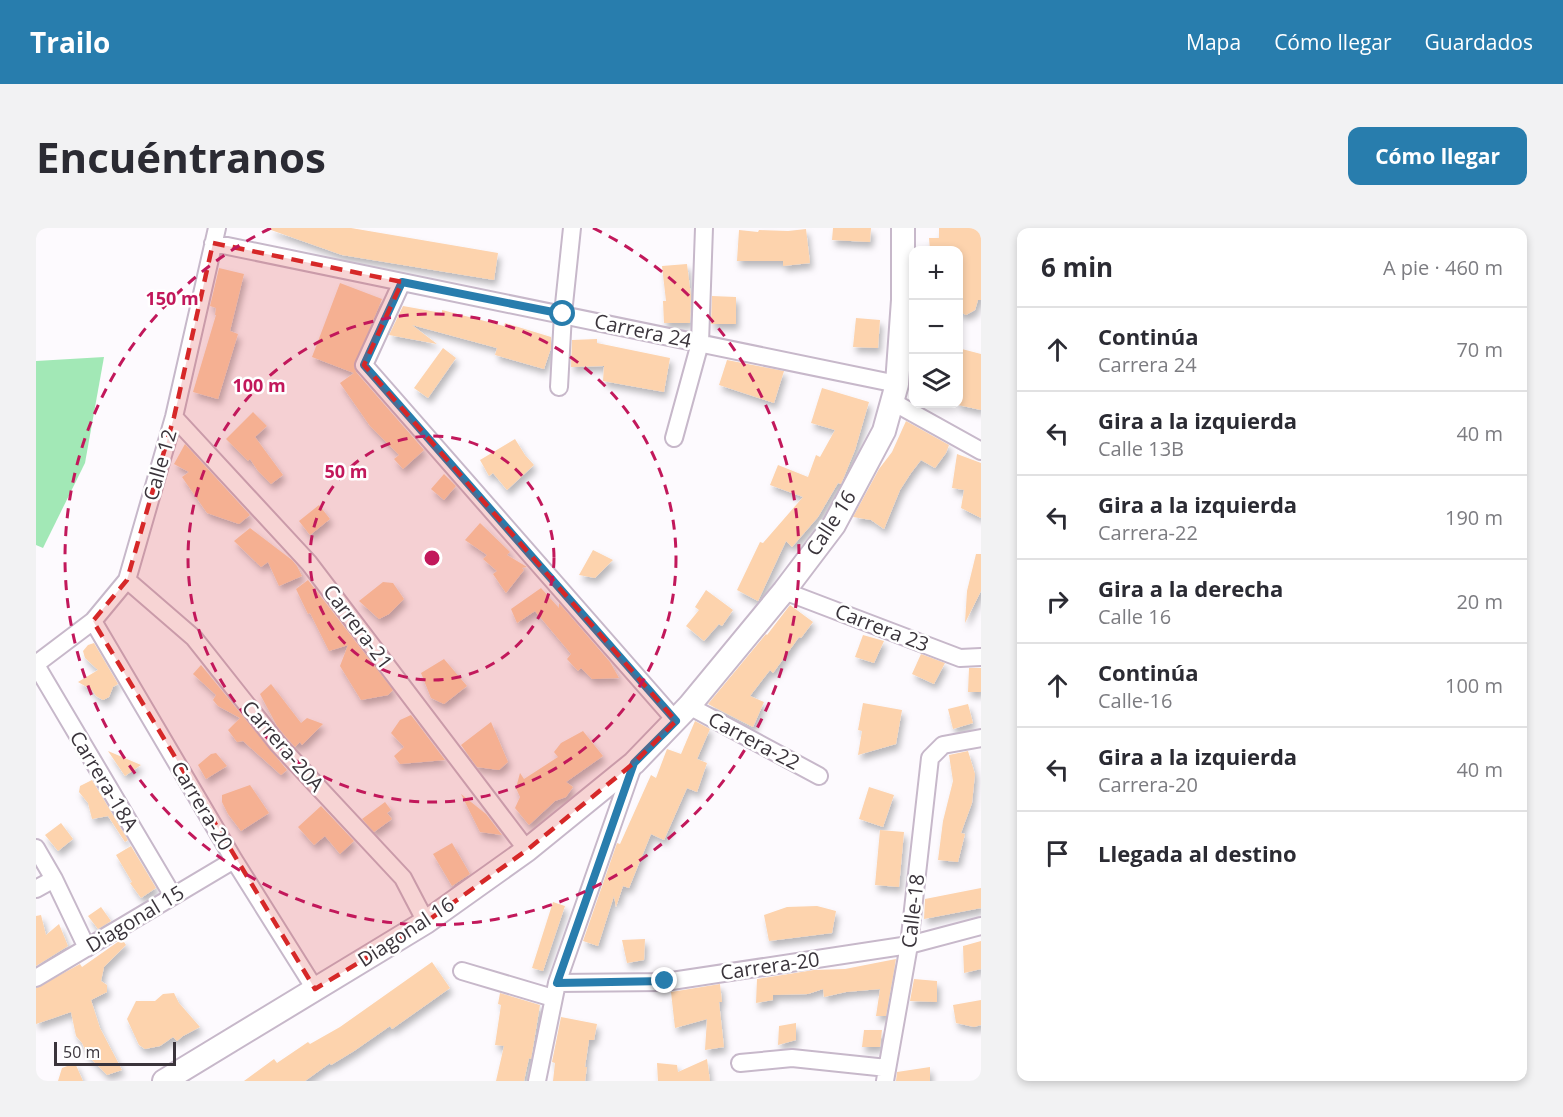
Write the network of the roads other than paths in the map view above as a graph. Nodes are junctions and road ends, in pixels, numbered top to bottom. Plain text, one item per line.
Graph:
1 (572, 228) edge
2 (704, 228) edge
3 (903, 228) edge
4 (215, 235) edge
5 (402, 282) junction
6 (563, 314) junction
7 (700, 343) junction
8 (559, 387) dead end
9 (895, 393) junction
10 (174, 417) junction
11 (674, 438) dead end
12 (981, 451) edge
13 (127, 580) junction
14 (784, 591) junction
15 (93, 621) junction
16 (981, 657) edge
17 (36, 664) edge
18 (683, 713) junction
19 (981, 738) edge
20 (634, 763) junction
21 (819, 776) dead end
22 (36, 848) edge
23 (527, 850) junction
24 (234, 860) junction
25 (54, 879) junction
26 (36, 889) edge
27 (173, 896) junction
28 (426, 922) junction
29 (981, 926) edge
30 (909, 945) junction
31 (87, 948) junction
32 (462, 971) dead end
33 (36, 978) edge
34 (315, 989) junction
35 (555, 991) junction
36 (740, 1062) dead end
37 (886, 1074) edge
38 (164, 1081) edge
39 (537, 1081) edge

1 - 6 street
2 - 7 street
3 - 9 street, Calle 16
4 - 5 street, Carrera 24
4 - 10 street, Calle 12
5 - 6 street, Carrera 24
5 - 18 street, Carrera-22
6 - 7 street, Carrera 24
6 - 8 street
7 - 9 street, Carrera 24
7 - 11 street
9 - 12 street, Carrera 24
9 - 14 street, Calle 16
10 - 13 street, Calle 12
10 - 23 street, Carrera-21
13 - 15 street, Calle 12
13 - 28 street, Carrera-20A
14 - 16 street, Carrera 23
14 - 18 street, Calle 16
15 - 17 street, Calle 12
15 - 24 street, Carrera-20
17 - 27 street, Carrera-18A
18 - 20 street, Calle 16
18 - 21 street, Carrera-22
19 - 30 street, Calle-18
20 - 23 street, Diagonal 16
20 - 35 street
22 - 25 street
23 - 28 street, Diagonal 16
24 - 27 street, Diagonal 15
24 - 34 street, Carrera-20
25 - 26 street
25 - 31 street
27 - 31 street, Diagonal 15
28 - 34 street, Diagonal 16
29 - 30 street, Carrera-20
30 - 35 street, Carrera-20
30 - 37 street, Calle-18
31 - 33 street, Diagonal 15
32 - 35 street, Carrera-20
34 - 38 street, Diagonal 16
35 - 39 street
36 - 37 street

